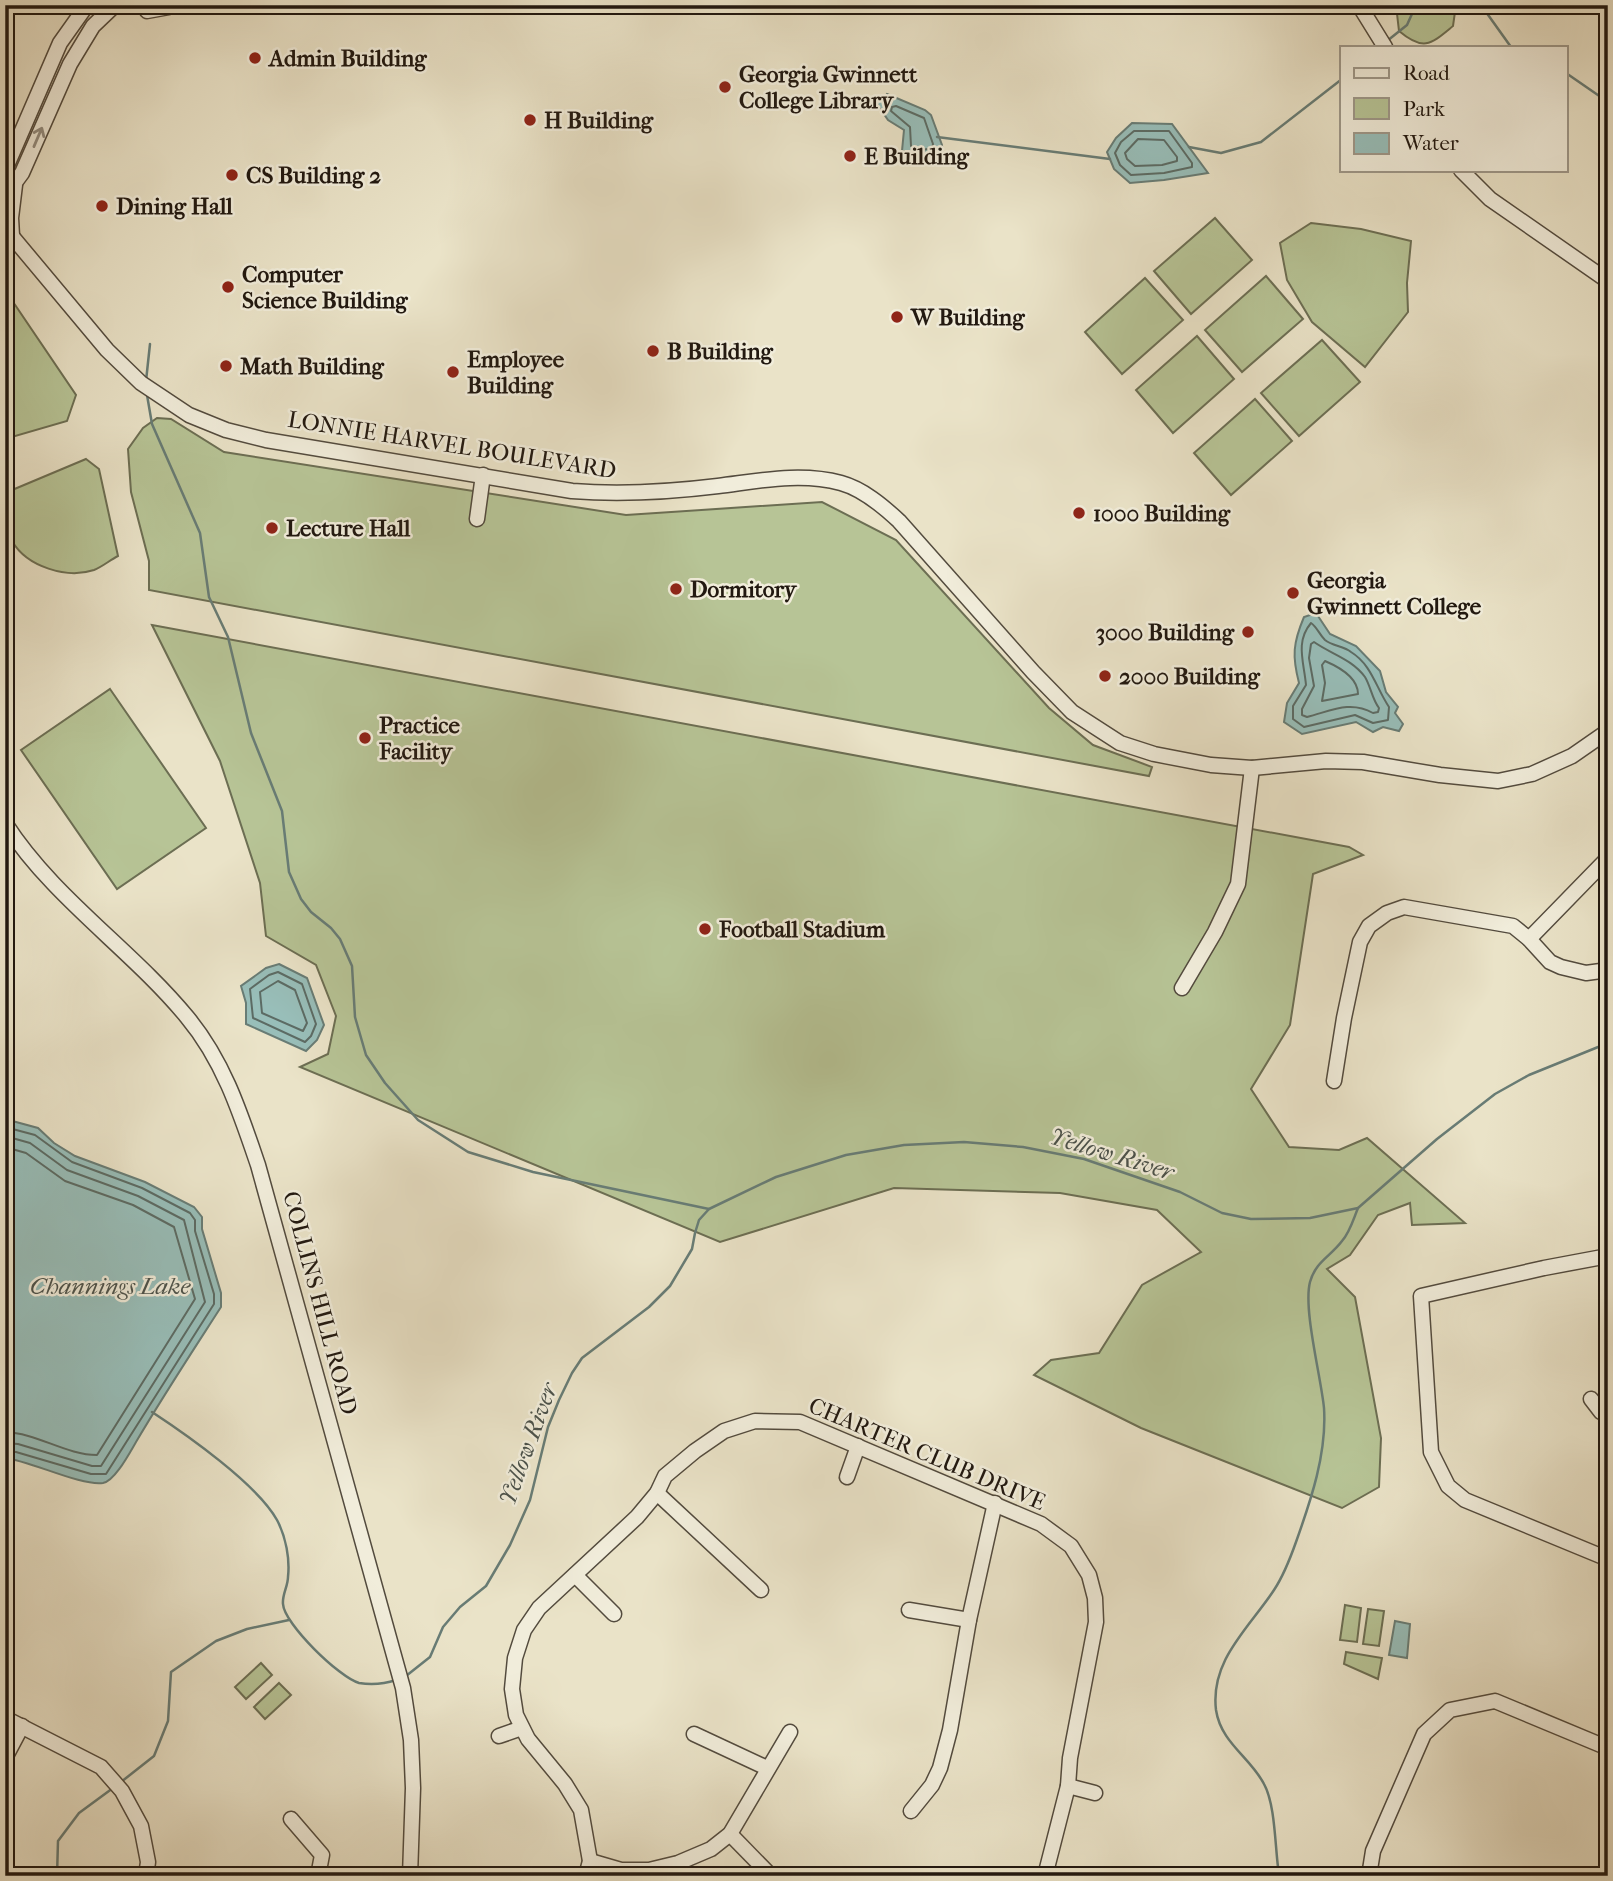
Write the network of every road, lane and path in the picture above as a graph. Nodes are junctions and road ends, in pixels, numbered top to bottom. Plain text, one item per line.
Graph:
1 (87, 5) edge
2 (115, 5) edge
3 (168, 5) edge
4 (1359, 5) edge
5 (146, 8) edge
6 (1384, 46) edge
7 (5, 170) edge
8 (1463, 172) edge
9 (15, 183) junction
10 (5, 196) edge
11 (7, 232) edge
12 (1608, 281) edge
13 (483, 475) junction
14 (477, 519) dead end
15 (1608, 731) edge
16 (1252, 768) junction
17 (5, 823) edge
18 (1608, 858) edge
19 (1529, 939) junction
20 (1608, 970) edge
21 (1182, 988) dead end
22 (1334, 1081) dead end
23 (1608, 1256) edge
24 (1591, 1399) dead end
25 (1608, 1415) edge
26 (858, 1446) junction
27 (848, 1477) dead end
28 (657, 1493) junction
29 (995, 1503) junction
30 (1608, 1559) edge
31 (575, 1575) junction
32 (761, 1590) dead end
33 (909, 1609) dead end
34 (614, 1614) dead end
35 (969, 1620) junction
36 (5, 1718) edge
37 (22, 1726) junction
38 (522, 1728) junction
39 (790, 1732) dead end
40 (694, 1734) dead end
41 (499, 1736) dead end
42 (1608, 1748) edge
43 (5, 1758) edge
44 (767, 1768) junction
45 (1068, 1786) junction
46 (1095, 1793) dead end
47 (911, 1811) dead end
48 (291, 1819) dead end
49 (730, 1834) junction
50 (590, 1861) junction
51 (146, 1876) edge
52 (318, 1876) edge
53 (410, 1876) edge
54 (586, 1876) edge
55 (771, 1876) edge
56 (1045, 1876) edge
57 (1369, 1876) edge

1 - 7 street
9 -> 2 street
3 - 5 street
4 - 6 street
8 - 12 street
9 - 10 street
9 - 11 street
11 - 13 street, LONNIE HARVEL BOULEVARD
13 - 14 street
13 - 16 street, LONNIE HARVEL BOULEVARD
15 - 16 street, LONNIE HARVEL BOULEVARD
16 - 21 street
17 - 53 street, COLLINS HILL ROAD
18 - 19 street
19 - 20 street
19 - 22 street
23 - 30 street
24 - 25 street
26 - 27 street
26 - 28 street, CHARTER CLUB DRIVE
26 - 29 street, CHARTER CLUB DRIVE
28 - 31 street, CHARTER CLUB DRIVE
28 - 32 street
29 - 35 street
29 - 45 street, CHARTER CLUB DRIVE
31 - 34 street
31 - 38 street, CHARTER CLUB DRIVE
33 - 35 street
35 - 47 street
36 - 37 street
37 - 43 street
37 - 51 street
38 - 41 street
38 - 50 street, CHARTER CLUB DRIVE
39 - 44 street
40 - 44 street
42 - 57 street
44 - 49 street
45 - 46 street
45 - 56 street, CHARTER CLUB DRIVE
48 - 52 street
49 - 50 street
49 - 55 street
50 - 54 street, CHARTER CLUB DRIVE

